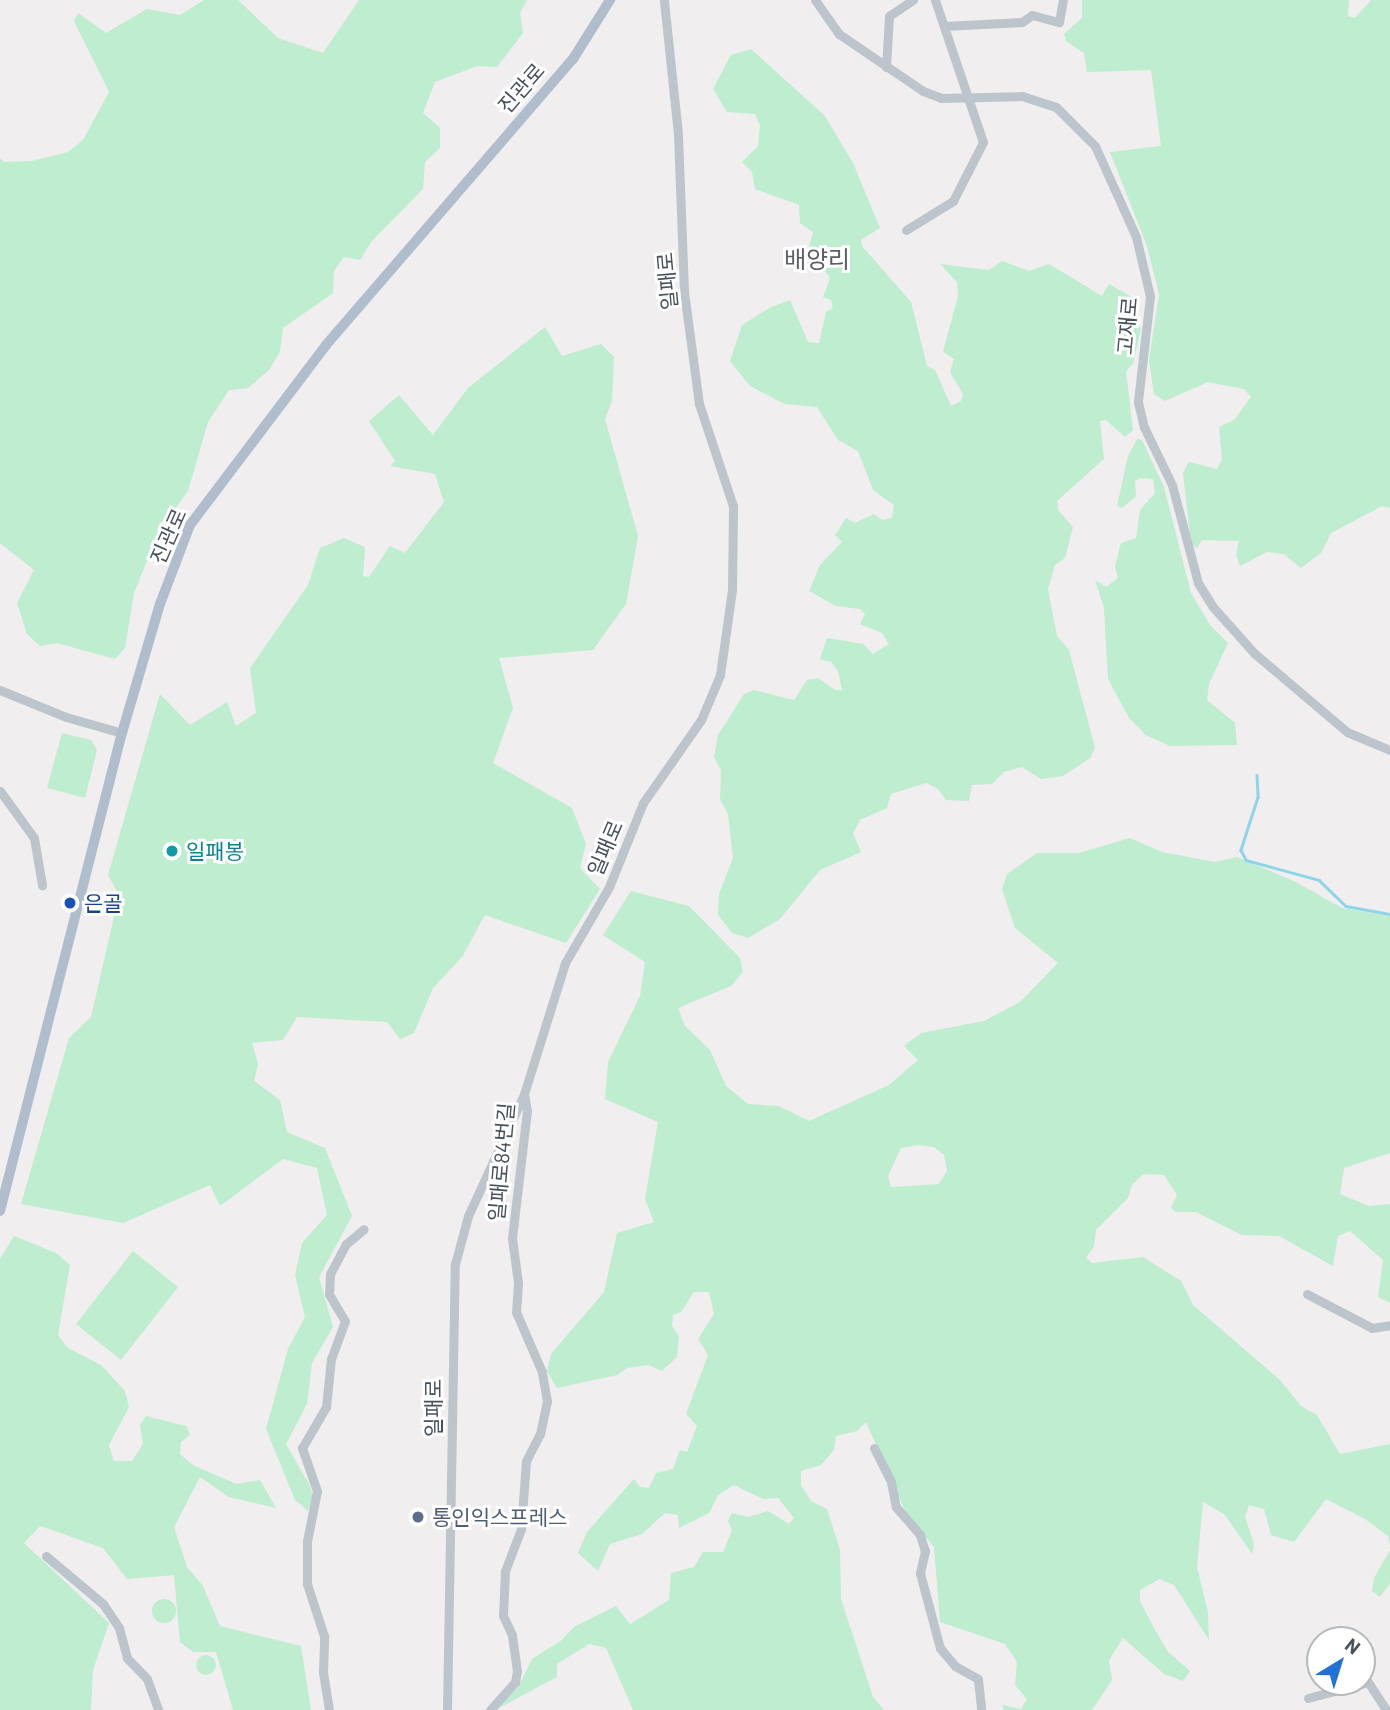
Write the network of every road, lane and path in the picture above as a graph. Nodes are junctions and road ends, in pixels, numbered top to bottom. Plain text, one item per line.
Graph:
1 (610, 0) edge
2 (664, 0) edge
3 (815, 0) edge
4 (913, 0) edge
5 (936, 0) edge
6 (1063, 0) edge
7 (944, 26) junction
8 (886, 67) junction
9 (971, 99) junction
10 (906, 230) dead end
11 (0, 690) edge
12 (122, 733) junction
13 (1390, 750) edge
14 (0, 791) edge
15 (42, 885) dead end
16 (524, 1094) junction
17 (0, 1211) edge
18 (364, 1229) dead end
19 (1307, 1294) dead end
20 (1390, 1325) edge
21 (874, 1448) dead end
22 (46, 1556) dead end
23 (1308, 1698) dead end
24 (158, 1710) edge
25 (328, 1710) edge
26 (447, 1710) edge
27 (490, 1710) edge
28 (981, 1710) edge
29 (1386, 1710) edge

1 - 12 main road, 진관로
2 - 16 street, 일패로
3 - 8 street, 고재로
4 - 8 street
5 - 7 street
6 - 7 street
7 - 9 street
8 - 9 street, 고재로
9 - 10 street
9 - 13 street, 고재로
11 - 12 street
12 - 17 main road, 진관로
14 - 15 street
16 - 26 street, 일패로
16 - 27 street, 일패로84번길
18 - 25 street
19 - 20 street
21 - 28 street
22 - 24 street
23 - 29 street

